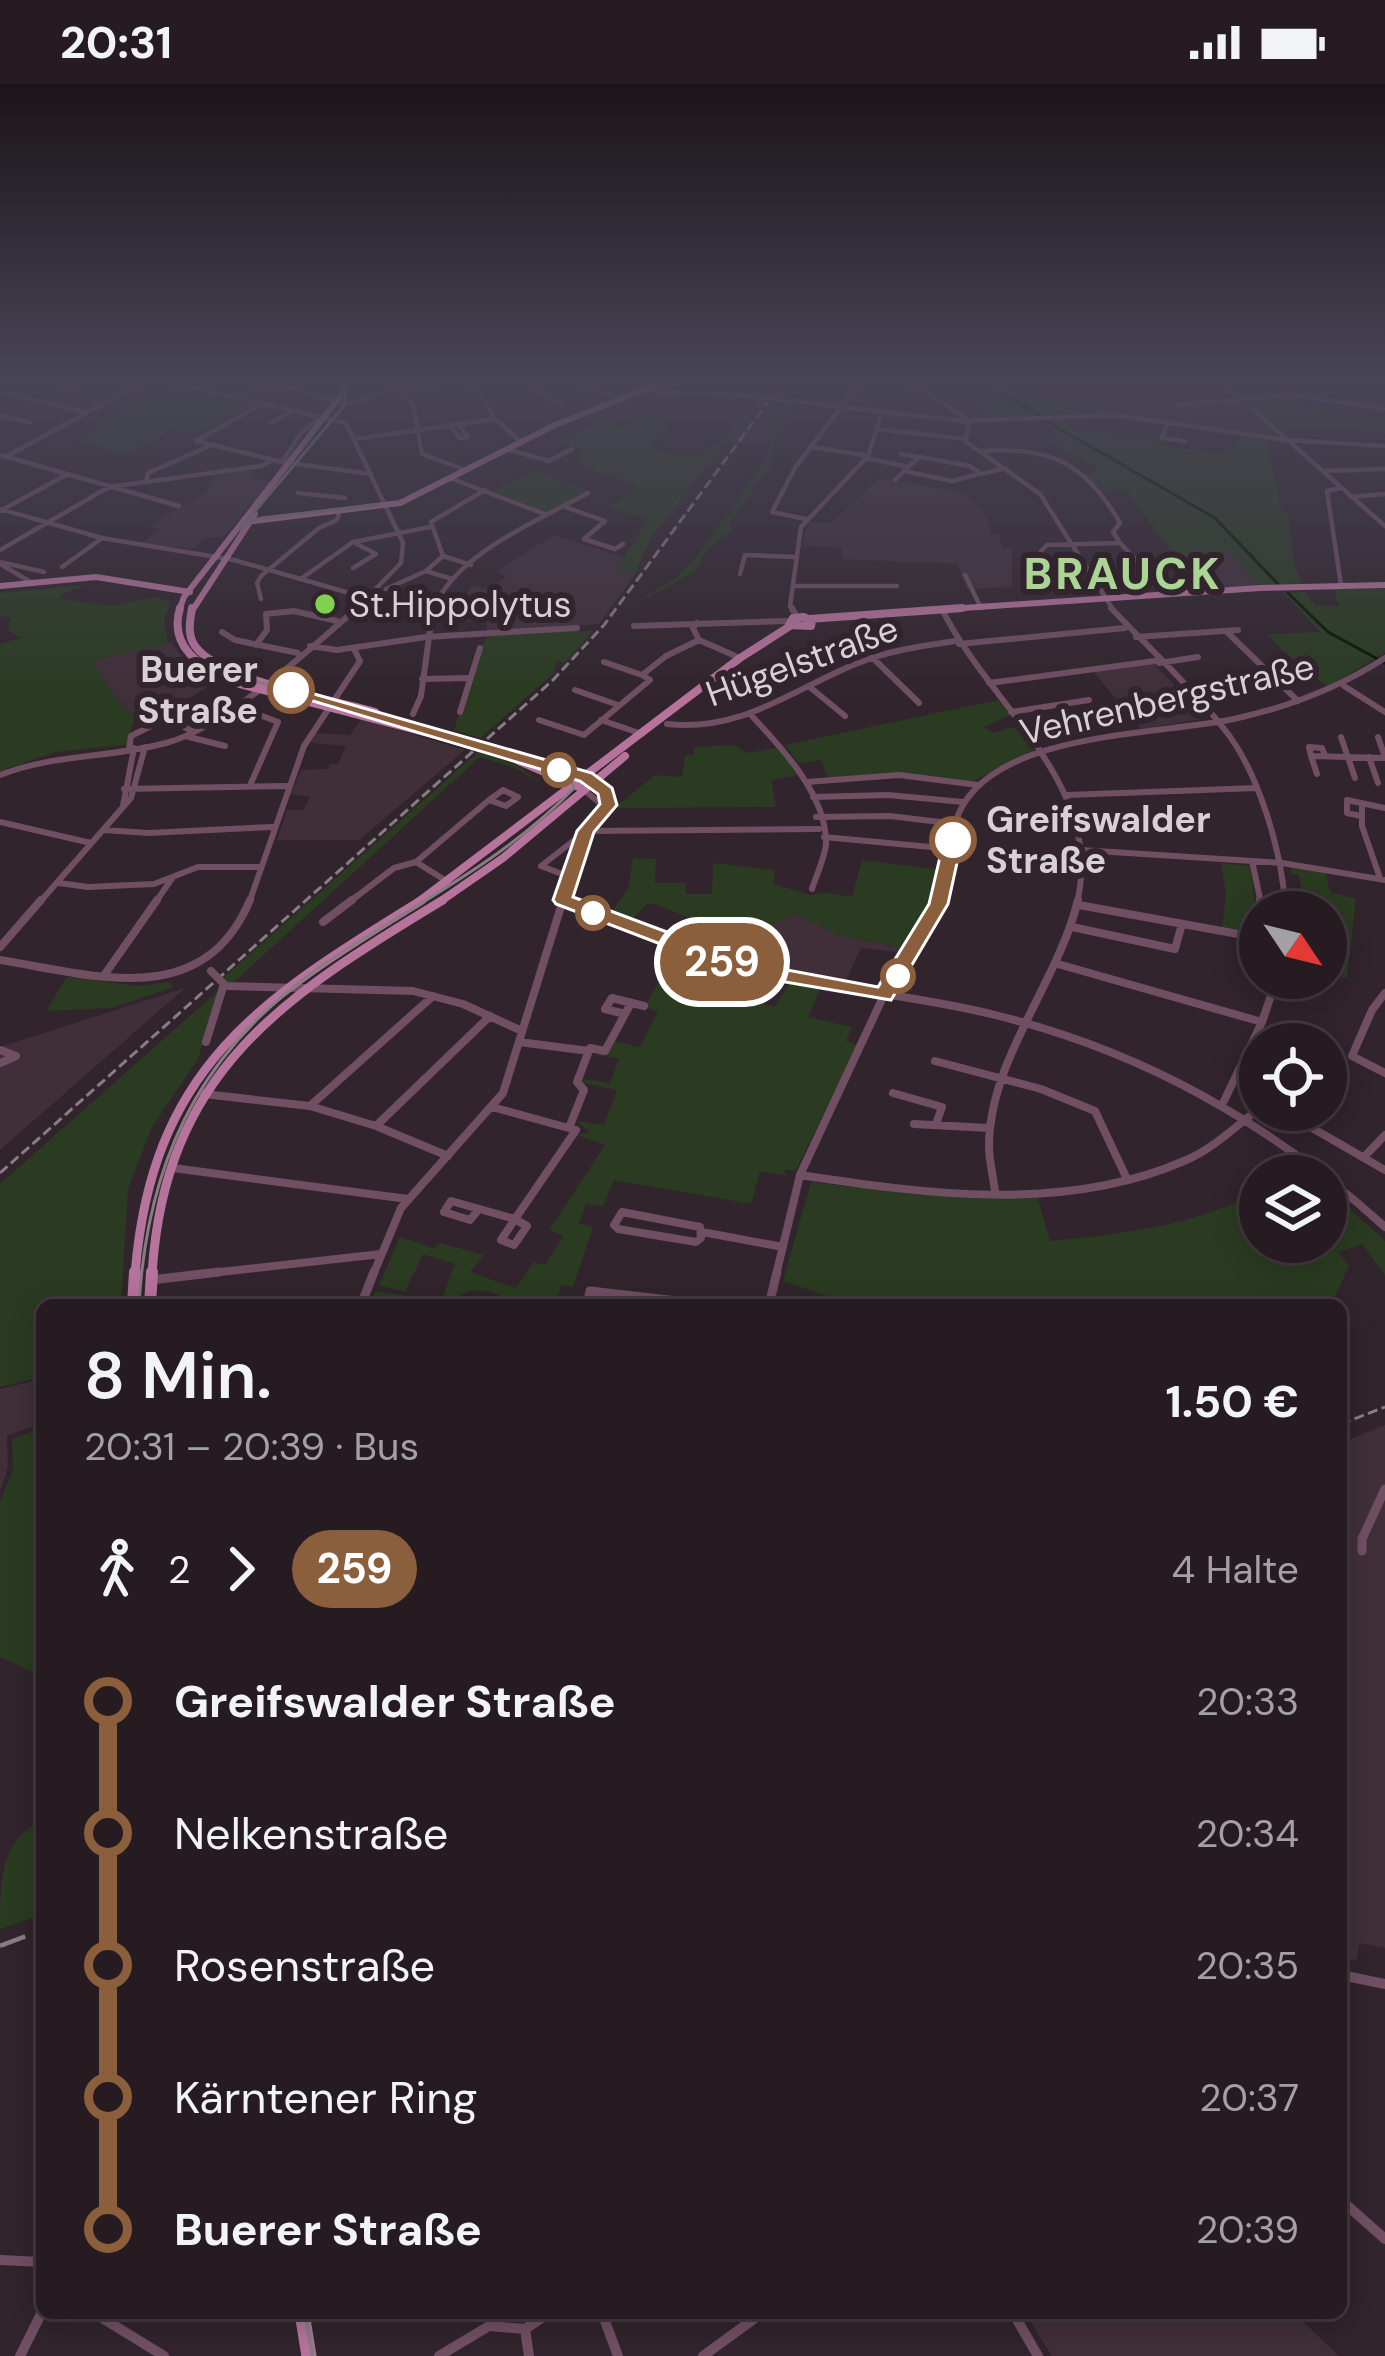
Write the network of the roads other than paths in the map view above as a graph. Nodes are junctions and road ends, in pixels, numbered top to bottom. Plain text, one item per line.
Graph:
1 (41, 488) edge
2 (107, 488) edge
3 (113, 488) edge
4 (271, 488) edge
5 (272, 488) edge
6 (377, 488) edge
7 (429, 488) edge
8 (479, 488) edge
9 (784, 488) edge
10 (836, 488) edge
11 (1031, 488) edge
12 (1093, 488) edge
13 (1341, 488) joint
14 (485, 490) junction
15 (298, 493) dead end
16 (588, 493) dead end
17 (310, 494) junction
18 (1385, 494) edge
19 (1351, 497) junction
20 (345, 498) dead end
21 (385, 505) junction
22 (179, 506) dead end
23 (563, 507) junction
24 (1, 510) edge
25 (258, 510) junction
26 (340, 511) junction
27 (298, 514) junction
28 (549, 515) junction
29 (284, 516) junction
30 (805, 519) junction
31 (247, 520) junction
32 (46, 523) junction
33 (1385, 526) edge
34 (430, 527) junction
35 (397, 532) junction
36 (102, 538) junction
37 (353, 542) junction
38 (1120, 543) junction
39 (623, 544) dead end
40 (1070, 544) junction
41 (0, 550) edge
42 (219, 556) junction
43 (443, 556) junction
44 (796, 557) junction
45 (0, 563) edge
46 (471, 565) junction
47 (62, 567) dead end
48 (1143, 567) dead end
49 (269, 568) junction
50 (353, 568) dead end
51 (1041, 568) dead end
52 (426, 571) junction
53 (13, 572) junction
54 (44, 572) dead end
55 (740, 574) dead end
56 (965, 575) dead end
57 (302, 578) junction
58 (452, 579) junction
59 (32, 583) junction
60 (1341, 585) junction
61 (794, 586) junction
62 (897, 586) dead end
63 (1385, 586) edge
64 (0, 587) edge
65 (386, 589) dead end
66 (186, 594) junction
67 (199, 595) junction
68 (367, 598) junction
69 (1126, 598) junction
70 (261, 599) dead end
71 (1103, 600) junction
72 (981, 607) junction
73 (430, 610) junction
74 (943, 610) junction
75 (339, 622) junction
76 (697, 623) junction
77 (793, 623) junction
78 (634, 626) dead end
79 (577, 628) dead end
80 (1126, 628) junction
81 (1238, 630) dead end
82 (1226, 631) junction
83 (221, 632) dead end
84 (426, 637) junction
85 (1134, 637) junction
86 (699, 640) junction
87 (957, 643) junction
88 (256, 645) junction
89 (309, 646) junction
90 (353, 649) junction
91 (480, 649) dead end
92 (299, 654) junction
93 (873, 657) junction
94 (1198, 657) dead end
95 (740, 658) junction
96 (1385, 658) edge
97 (604, 662) dead end
98 (1158, 662) junction
99 (643, 675) junction
100 (468, 678) junction
101 (422, 679) junction
102 (271, 681) junction
103 (989, 683) junction
104 (1343, 685) junction
105 (811, 688) junction
106 (259, 690) junction
107 (575, 691) dead end
108 (1089, 700) dead end
109 (1300, 701) junction
110 (331, 702) junction
111 (919, 703) dead end
112 (620, 705) junction
113 (236, 706) junction
114 (682, 707) junction
115 (460, 712) dead end
116 (1011, 712) junction
117 (1385, 712) edge
118 (413, 714) dead end
119 (751, 715) junction
120 (844, 716) dead end
121 (384, 718) junction
122 (538, 720) dead end
123 (601, 720) junction
124 (1217, 721) junction
125 (662, 724) junction
126 (642, 734) junction
127 (192, 735) junction
128 (1341, 737) dead end
129 (1378, 737) dead end
130 (225, 746) dead end
131 (145, 747) junction
132 (489, 748) junction
133 (132, 749) junction
134 (1042, 751) junction
135 (1348, 755) junction
136 (1369, 757) junction
137 (1385, 757) edge
138 (544, 772) junction
139 (1317, 774) dead end
140 (0, 775) edge
141 (1355, 778) dead end
142 (807, 782) junction
143 (1378, 783) dead end
144 (250, 784) junction
145 (585, 784) junction
146 (978, 785) junction
147 (287, 786) junction
148 (136, 788) junction
149 (1257, 788) junction
150 (124, 789) junction
151 (1067, 794) junction
152 (812, 797) junction
153 (555, 798) junction
154 (489, 800) dead end
155 (963, 802) junction
156 (1362, 803) junction
157 (123, 807) junction
158 (1385, 808) edge
159 (816, 817) junction
160 (1362, 819) junction
161 (0, 822) edge
162 (956, 824) junction
163 (272, 827) junction
164 (104, 830) junction
165 (586, 831) junction
166 (821, 833) junction
167 (93, 843) junction
168 (952, 849) junction
169 (1081, 850) junction
170 (1252, 861) junction
171 (416, 862) junction
172 (1282, 863) junction
173 (261, 867) junction
174 (173, 877) junction
175 (570, 877) junction
176 (1383, 880) edge
177 (58, 882) junction
178 (154, 884) junction
179 (448, 884) junction
180 (812, 889) dead end
181 (164, 891) junction
182 (1258, 891) edge
183 (1284, 891) edge
184 (563, 900) junction
185 (1078, 905) junction
186 (323, 922) dead end
187 (1181, 924) junction
188 (1072, 927) junction
189 (1239, 934) edge
190 (1, 943) edge
191 (0, 960) edge
192 (1058, 964) junction
193 (207, 968) junction
194 (105, 974) junction
195 (225, 984) junction
196 (305, 986) junction
197 (282, 990) junction
198 (1385, 994) edge
199 (884, 995) junction
200 (434, 996) junction
201 (1269, 999) edge
202 (632, 1003) junction
203 (644, 1006) dead end
204 (625, 1014) junction
205 (490, 1016) junction
206 (1262, 1022) junction
207 (1026, 1025) junction
208 (522, 1031) junction
209 (206, 1042) dead end
210 (519, 1042) junction
211 (2, 1051) edge
212 (589, 1051) junction
213 (935, 1060) dead end
214 (0, 1064) edge
215 (1385, 1073) edge
216 (1000, 1077) junction
217 (893, 1093) dead end
218 (204, 1094) junction
219 (1224, 1101) junction
220 (310, 1106) junction
221 (492, 1107) junction
222 (1239, 1109) edge
223 (1239, 1123) edge
224 (914, 1124) dead end
225 (936, 1124) junction
226 (376, 1126) junction
227 (573, 1128) junction
228 (989, 1129) junction
229 (1270, 1131) edge
230 (1319, 1131) edge
231 (1385, 1136) edge
232 (448, 1156) junction
233 (1365, 1156) junction
234 (169, 1168) junction
235 (1385, 1170) edge
236 (800, 1175) junction
237 (1126, 1179) junction
238 (995, 1191) junction
239 (409, 1199) junction
240 (479, 1208) dead end
241 (1385, 1227) edge
242 (702, 1232) junction
243 (784, 1247) junction
244 (382, 1254) junction
245 (150, 1280) junction
246 (133, 1299) edge
247 (150, 1299) edge
248 (363, 1299) edge
249 (588, 1299) edge
250 (651, 1299) edge
251 (771, 1299) edge
252 (1385, 1489) edge
253 (1362, 1551) dead end
254 (1347, 1976) edge
255 (1385, 1984) edge
256 (1347, 2205) edge
257 (1385, 2239) edge
258 (0, 2260) edge
259 (36, 2262) edge
260 (38, 2319) edge
261 (104, 2319) edge
262 (303, 2319) edge
263 (541, 2319) edge
264 (604, 2319) edge
265 (753, 2319) edge
266 (1016, 2319) edge
267 (525, 2330) junction
268 (20, 2356) edge
269 (164, 2356) edge
270 (309, 2356) edge
271 (439, 2356) edge
272 (530, 2356) edge
273 (618, 2356) edge
274 (703, 2356) edge
275 (1038, 2356) edge

1 - 24 street
2 - 32 street
3 - 22 street
4 - 31 main road
5 - 25 main road
6 - 21 street
7 - 21 main road
8 - 14 street
9 - 30 street
10 - 30 street
11 - 40 street
12 - 38 street
13 - 19 street
13 - 60 street
14 - 28 street
14 - 34 street
15 - 17 street
16 - 23 street
17 - 20 street
17 - 27 street
18 - 19 street
19 - 33 street
21 - 26 main road
21 - 35 street
23 - 28 street
23 - 39 street
24 - 32 street
25 - 29 main road
25 - 31 main road
26 - 27 main road
26 - 31 main road
26 - 49 street
27 - 29 main road
28 - 46 street
29 - 31 main road
30 - 44 street
31 - 42 main road
32 - 36 street
32 - 41 street
34 - 35 street
34 - 43 street
35 - 37 street
35 - 68 street
36 - 42 street
36 - 47 street
37 - 50 street
37 - 57 street
38 - 40 street
38 - 48 street
40 - 51 street
40 - 71 street
42 - 49 street
42 - 66 main road
42 - 67 main road
43 - 46 street
43 - 52 street
44 - 55 street
44 - 61 street
45 - 53 street
45 - 54 street
46 - 58 street
49 - 57 street
49 - 70 street
52 - 58 street
52 - 65 street
53 - 59 street
53 - 64 street
56 - 72 street
57 - 68 street
58 - 73 street
59 - 64 main road
59 - 66 main road
60 - 63 main road
60 - 69 main road
61 - 62 street
61 - 77 street
63 - 69 main road
66 - 67 main road
66 - 106 main road
67 - 102 main road
68 - 73 street
68 - 75 street
69 - 71 main road
71 - 72 main road
71 - 80 street
72 - 74 main road
73 - 84 street
74 - 77 main road
74 - 87 street
75 - 88 street
75 - 89 street
76 - 77 street
76 - 78 street
76 - 86 street
77 - 95 main road
77 - 114 main road
79 - 84 street
80 - 85 street
80 - 87 street, Hügelstraße
81 - 82 street
82 - 85 street
82 - 109 street
83 - 88 street
84 - 90 street
84 - 101 street
85 - 98 street
86 - 95 street
86 - 99 street
87 - 93 street, Hügelstraße
87 - 103 street
88 - 92 street
89 - 90 street
89 - 92 street
90 - 110 street
91 - 100 street
92 - 102 street
93 - 105 street, Hügelstraße
93 - 111 street
94 - 98 street
95 - 114 main road
96 - 104 street, Vehrenbergstraße
97 - 99 street
98 - 103 street
98 - 124 street
99 - 112 street
100 - 101 street
100 - 115 street
101 - 118 street
102 - 106 street
102 - 110 main road
103 - 116 street
104 - 109 street, Vehrenbergstraße
104 - 117 street
105 - 119 street, Hügelstraße
105 - 120 street
106 - 110 main road
106 - 113 street
107 - 112 street
108 - 116 street
109 - 124 street, Vehrenbergstraße
110 - 121 main road
110 - 121 main road
110 - 147 street
112 - 123 street
113 - 127 street
113 - 144 street
114 - 125 main road
116 - 134 street
119 - 125 street, Hügelstraße
119 - 142 street
121 - 132 main road, bridge
122 - 123 street
123 - 126 street
124 - 134 street, Vehrenbergstraße
124 - 149 street
125 - 126 main road
125 - 145 main road
126 - 145 main road
127 - 130 street
127 - 131 street
127 - 133 street
128 - 135 street
129 - 137 street
131 - 133 street
131 - 148 street
132 - 138 main road
132 - 145 main road
133 - 140 street
133 - 150 street
134 - 146 street, Vehrenbergstraße
134 - 151 street
135 - 136 street
135 - 139 street
135 - 141 street
136 - 137 street
136 - 143 street
138 - 145 main road
138 - 153 main road
142 - 146 street
142 - 152 street
144 - 147 street
144 - 148 street
145 - 153 main road
145 - 165 street
145 - 196 main road
146 - 155 street, Vehrenbergstraße
147 - 163 street
148 - 150 street
148 - 157 street
149 - 151 street
149 - 172 street
150 - 157 street
151 - 169 street
152 - 155 street
152 - 159 street
153 - 179 main road
154 - 171 street
155 - 162 street, Vehrenbergstraße
156 - 158 street
156 - 160 street
156 - 160 street
157 - 164 street
159 - 162 street
159 - 166 street
160 - 176 street
161 - 167 street
162 - 168 street, Vehrenbergstraße
163 - 164 street
163 - 173 street
164 - 167 street
165 - 166 street
165 - 175 street
165 - 175 street
166 - 168 street
166 - 180 street
167 - 177 street
168 - 199 street, Vehrenbergstraße
169 - 170 street
169 - 185 street
170 - 172 street
170 - 182 street
171 - 179 street
171 - 186 street
172 - 176 street
172 - 183 street
173 - 174 street
173 - 193 street
174 - 178 street
174 - 181 street
175 - 184 street
177 - 178 street
177 - 190 street
178 - 181 street
179 - 197 main road
181 - 194 street
184 - 199 street
184 - 208 street
185 - 187 street
185 - 188 street
187 - 188 street
187 - 189 street
188 - 192 street
191 - 194 street
192 - 206 street
192 - 207 street
193 - 194 street
193 - 195 street, bridge
195 - 197 street
195 - 209 street
196 - 197 street
196 - 200 street
196 - 218 main road
197 - 246 main road
198 - 215 street
199 - 207 street
199 - 236 street, Vehrenbergstraße
200 - 205 street
200 - 220 street
201 - 206 street
202 - 203 street
202 - 204 street
202 - 204 street
204 - 212 street
205 - 208 street
205 - 226 street
206 - 219 street
207 - 216 street
207 - 219 street
208 - 210 street
210 - 212 street
210 - 221 street
211 - 214 street
212 - 227 street
213 - 216 street
216 - 228 street
216 - 237 street
217 - 225 street
218 - 220 street
218 - 234 main road
219 - 222 street
220 - 226 street
221 - 227 street
221 - 232 street
223 - 237 street
224 - 225 street
225 - 228 street
226 - 232 street
227 - 240 street
228 - 238 street
229 - 241 street
230 - 233 street
231 - 233 street
232 - 239 street
233 - 235 street
234 - 239 street
234 - 245 main road
236 - 238 street
236 - 243 street, Vehrenbergstraße
237 - 238 street
239 - 244 street
242 - 242 street
242 - 243 street
243 - 251 street, Vehrenbergstraße
244 - 245 street
244 - 248 street
245 - 247 main road
249 - 250 street
252 - 253 street
254 - 255 street
256 - 257 street
258 - 259 street
260 - 268 street
261 - 269 street
262 - 270 main road
263 - 267 street
264 - 273 street
265 - 274 street
266 - 275 street
267 - 271 street
267 - 272 street

